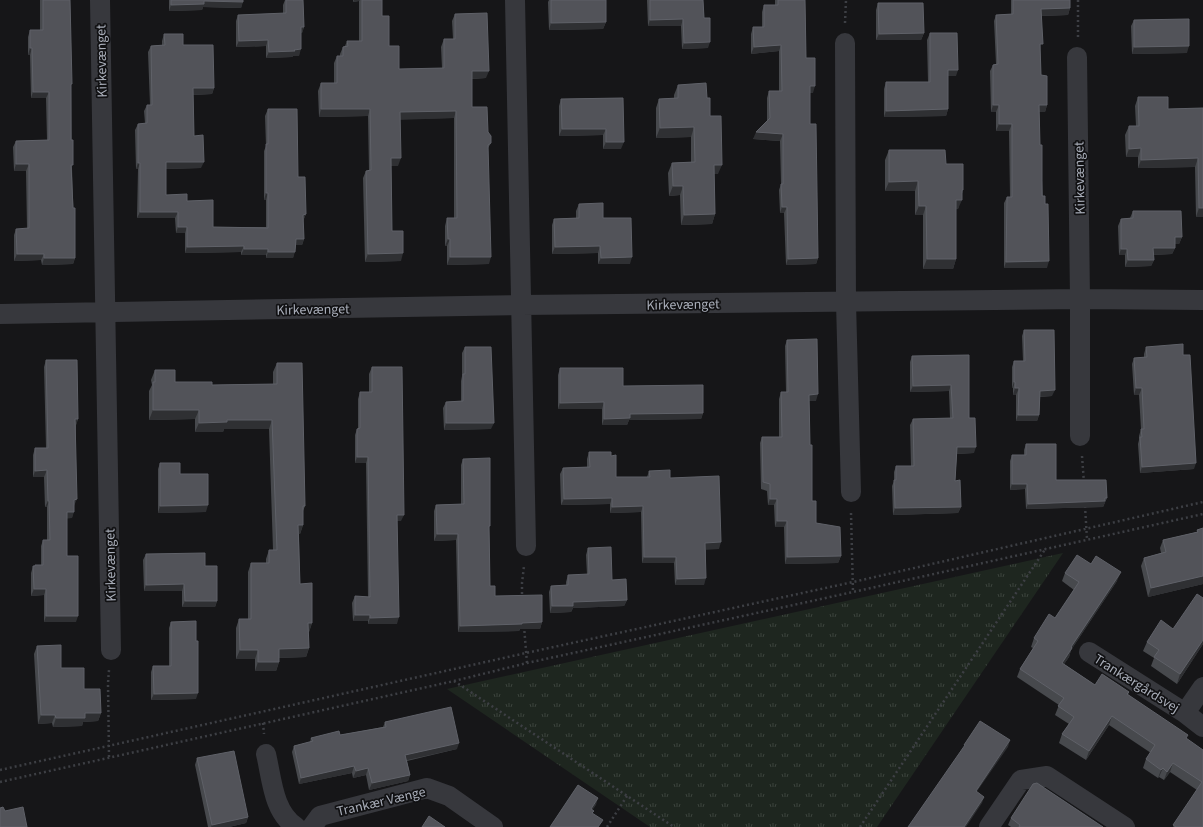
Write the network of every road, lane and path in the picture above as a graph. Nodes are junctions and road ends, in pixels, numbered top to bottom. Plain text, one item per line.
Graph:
1 (100, 0) edge
2 (515, 0) edge
3 (1078, 0) edge
4 (845, 43) dead end
5 (1077, 57) joint
6 (1080, 300) junction
7 (1203, 300) edge
8 (846, 302) junction
9 (521, 305) junction
10 (105, 313) junction
11 (0, 314) edge
12 (1080, 436) joint
13 (1084, 487) edge
14 (851, 492) joint
15 (1084, 501) edge
16 (1203, 502) edge
17 (1203, 514) edge
18 (1086, 528) junction
19 (1087, 539) junction
20 (526, 546) joint
21 (1046, 548) junction
22 (853, 582) junction
23 (853, 592) junction
24 (523, 604) edge
25 (524, 626) edge
26 (111, 650) joint
27 (1088, 652) dead end
28 (526, 653) junction
29 (527, 663) junction
30 (454, 681) junction
31 (1203, 687) edge
32 (1185, 713) junction
33 (1203, 727) edge
34 (109, 746) junction
35 (266, 754) dead end
36 (109, 757) junction
37 (0, 770) edge
38 (0, 782) edge
39 (627, 796) junction
40 (296, 827) edge
41 (312, 827) edge
42 (493, 827) edge
43 (607, 827) edge
44 (674, 827) edge
45 (860, 827) edge
46 (989, 827) edge
47 (1124, 827) edge

1 - 10 street, Kirkevænget
2 - 9 street
3 - 5 path
4 - 8 street
5 - 6 street, Kirkevænget
6 - 7 street, Kirkevænget
6 - 8 street, Kirkevænget
6 - 12 street, Kirkevænget
8 - 9 street, Kirkevænget
8 - 14 street
9 - 10 street, Kirkevænget
9 - 20 street
10 - 11 street, Kirkevænget
10 - 26 street, Kirkevænget
12 - 13 path
14 - 22 path
15 - 18 path
16 - 18 path
17 - 19 path
18 - 19 path
18 - 22 path
19 - 21 path
20 - 24 path
21 - 23 path
21 - 45 path
22 - 23 path
22 - 28 path
23 - 29 path
25 - 28 path
26 - 34 path
27 - 32 street, Trankærgårdsvej
28 - 29 path
28 - 34 path
29 - 30 path
30 - 36 path
30 - 39 path
31 - 32 street, Trankærgårdsvej
32 - 33 street, Trankærgårdsvej
34 - 36 path
34 - 37 path
35 - 40 street
36 - 38 path
39 - 43 path
39 - 44 path
41 - 42 street, Trankær Vænge
46 - 47 street

